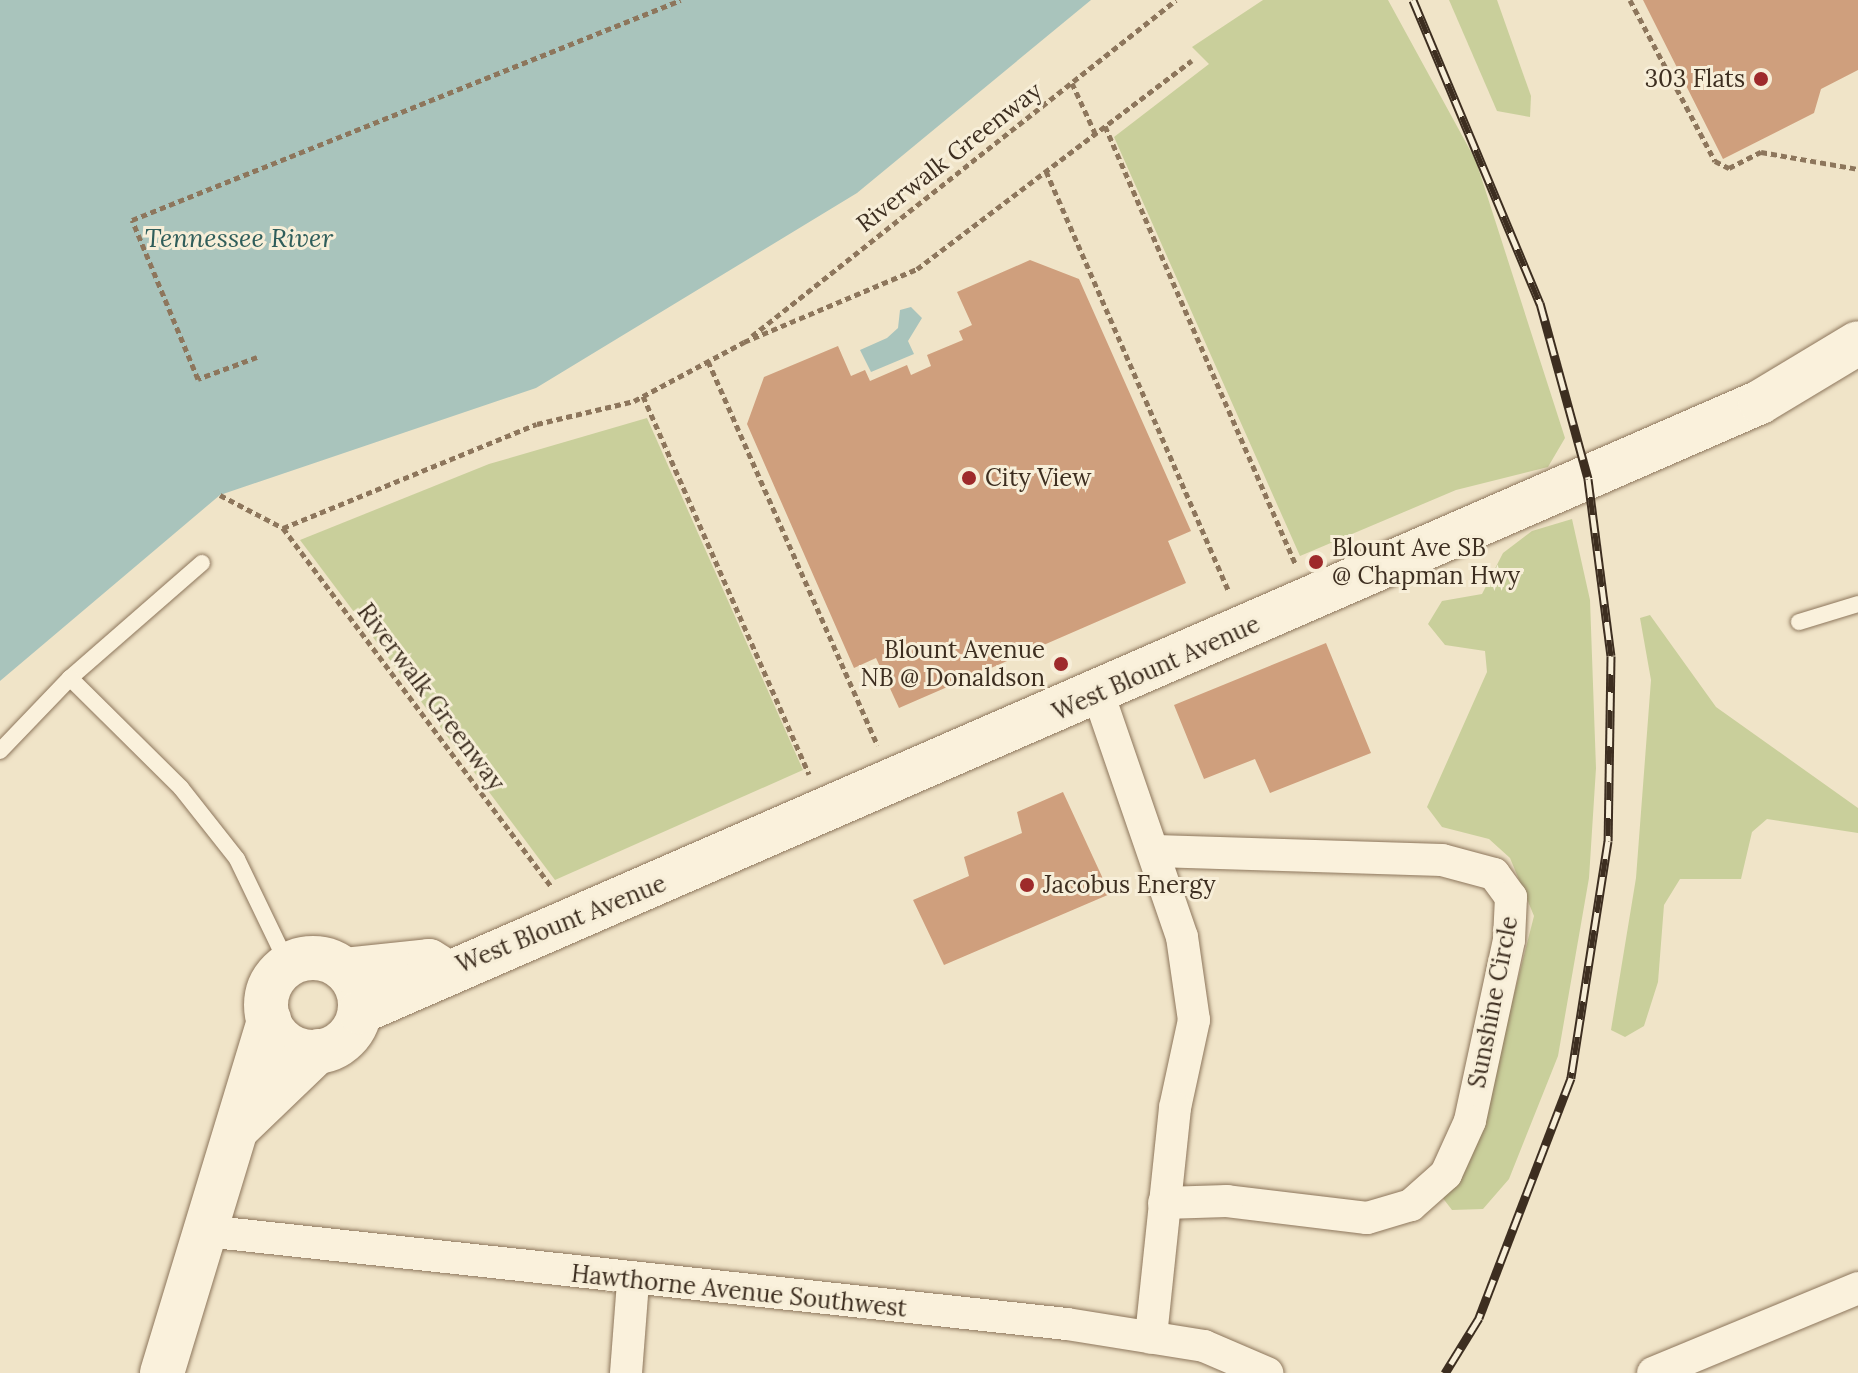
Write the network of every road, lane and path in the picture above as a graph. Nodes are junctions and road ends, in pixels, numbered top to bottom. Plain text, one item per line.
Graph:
1 (681, 0) edge
2 (1176, 0) edge
3 (1630, 0) edge
4 (1192, 60) dead end
5 (1072, 83) junction
6 (1105, 126) junction
7 (1095, 133) junction
8 (1858, 169) edge
9 (1046, 170) junction
10 (744, 342) junction
11 (1858, 343) edge
12 (257, 357) dead end
13 (708, 361) junction
14 (1858, 368) edge
15 (643, 396) junction
16 (1760, 402) junction
17 (220, 495) dead end
18 (283, 528) junction
19 (202, 563) dead end
20 (1295, 563) dead end
21 (1229, 592) dead end
22 (1858, 604) edge
23 (1799, 622) dead end
24 (70, 678) junction
25 (1098, 693) junction
26 (877, 745) dead end
27 (0, 751) edge
28 (809, 774) dead end
29 (1156, 851) junction
30 (551, 887) dead end
31 (288, 965) junction
32 (345, 970) junction
33 (445, 971) junction
34 (360, 1012) junction
35 (269, 1020) junction
36 (318, 1051) junction
37 (240, 1126) junction
38 (1164, 1203) junction
39 (205, 1231) junction
40 (633, 1282) junction
41 (1858, 1288) edge
42 (1151, 1338) junction
43 (162, 1373) edge
44 (626, 1373) edge
45 (1267, 1373) edge
46 (1653, 1373) edge

1 - 12 path
2 - 5 path, Riverwalk Greenway
3 - 8 path
4 - 6 path, Riverwalk Greenway
5 - 7 path
5 - 10 path, Riverwalk Greenway
6 - 7 path, Riverwalk Greenway
6 - 20 path
7 - 9 path, Riverwalk Greenway
9 - 10 path, Riverwalk Greenway
9 - 21 path
10 - 13 path, Riverwalk Greenway
11 - 16 street, West Blount Avenue
13 - 15 path, Riverwalk Greenway
13 - 26 path
14 - 16 street
15 - 18 path, Riverwalk Greenway
15 - 28 path
16 - 25 street, West Blount Avenue
17 - 18 path, Riverwalk Greenway
18 - 30 path, Riverwalk Greenway
19 - 24 lane
22 - 23 lane
24 - 27 lane
24 - 31 lane
25 - 29 street
25 - 33 street, West Blount Avenue
29 - 38 street
29 - 38 street, Sunshine Circle
31 - 32 street
31 - 35 street
32 - 33 street, West Blount Avenue
32 - 34 street
33 - 34 street, West Blount Avenue
34 - 36 street
35 - 36 street
35 - 37 street
36 - 37 street
37 - 39 street
38 - 42 street
39 - 40 street, Hawthorne Avenue Southwest
39 - 43 street
40 - 42 street, Hawthorne Avenue Southwest
40 - 44 street
41 - 46 street
42 - 45 street, Hawthorne Avenue Southwest

